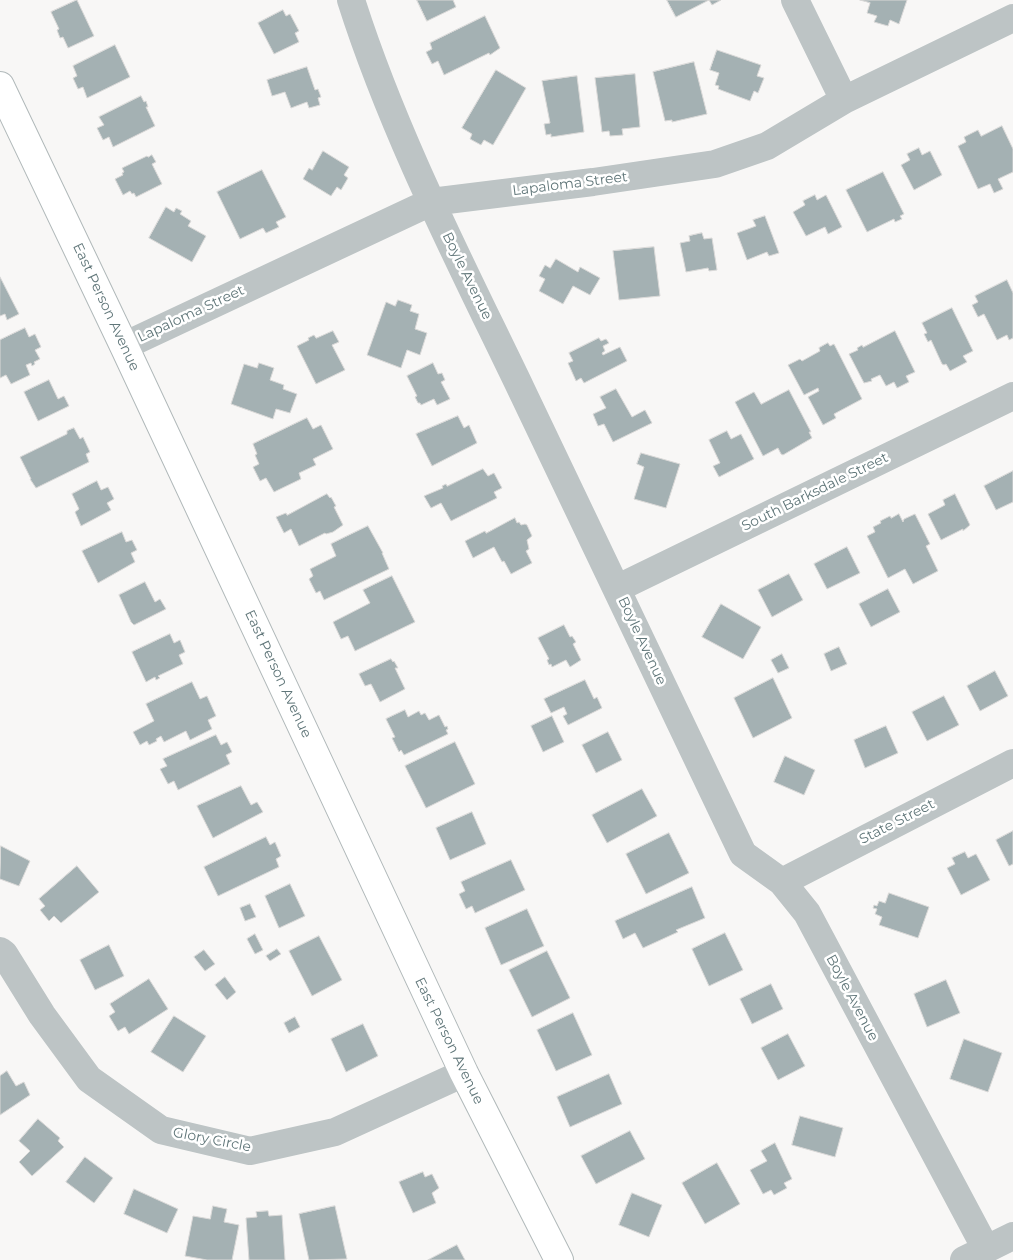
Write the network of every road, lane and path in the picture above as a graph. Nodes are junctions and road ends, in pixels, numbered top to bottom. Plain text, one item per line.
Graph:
1 (351, 0) edge
2 (795, 0) edge
3 (1013, 18) edge
4 (0, 86) edge
5 (844, 100) junction
6 (431, 202) junction
7 (124, 346) junction
8 (1013, 396) edge
9 (618, 588) junction
10 (1013, 763) edge
11 (782, 882) junction
12 (0, 951) edge
13 (464, 1073) junction
14 (1013, 1236) edge
15 (975, 1255) edge
16 (559, 1260) edge

1 - 6 street, Boyle Avenue
2 - 5 street
3 - 5 street, Lapaloma Street
4 - 7 main road, East Person Avenue
5 - 6 street, Lapaloma Street
6 - 7 street, Lapaloma Street
6 - 9 street, Boyle Avenue
7 - 13 main road, East Person Avenue
8 - 9 street, South Barksdale Street
9 - 11 street, Boyle Avenue
10 - 11 street, State Street
11 - 15 street, Boyle Avenue
12 - 13 street, Glory Circle
13 - 16 main road, East Person Avenue
14 - 15 street

